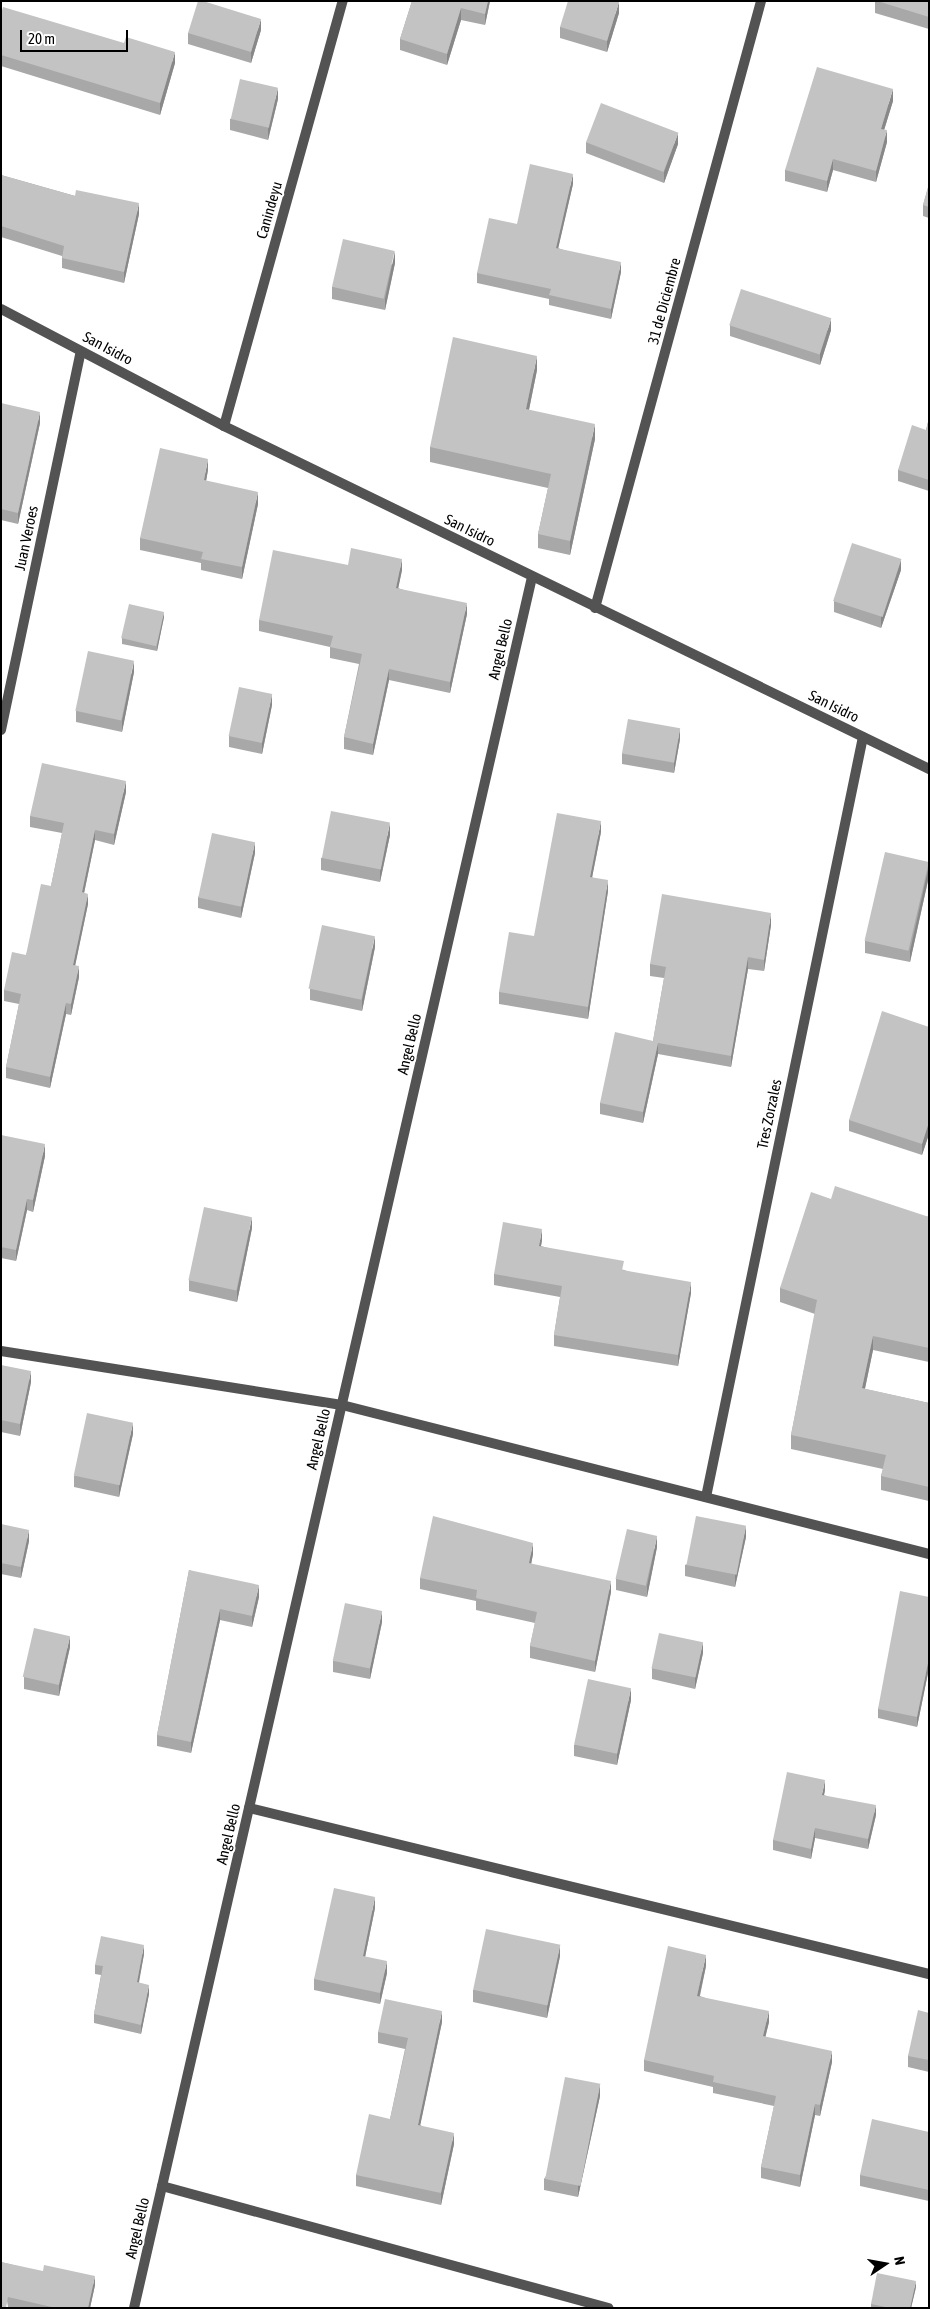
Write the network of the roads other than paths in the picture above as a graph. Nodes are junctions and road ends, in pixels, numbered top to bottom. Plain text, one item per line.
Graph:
1 (344, 1) edge
2 (761, 1) edge
3 (1, 309) edge
4 (81, 351) junction
5 (224, 426) junction
6 (532, 577) junction
7 (595, 608) junction
8 (1, 730) edge
9 (863, 737) junction
10 (929, 769) edge
11 (1, 1350) edge
12 (342, 1405) junction
13 (706, 1497) junction
14 (929, 1554) edge
15 (249, 1808) junction
16 (929, 1974) edge
17 (162, 2186) junction
18 (134, 2308) edge
19 (609, 2308) edge

1 - 5 street, Canindeyu
2 - 7 street, 31 de Diciembre
3 - 4 street, San Isidro
4 - 5 street, San Isidro
4 - 8 street, Juan Veroes
5 - 6 street, San Isidro
6 - 7 street, San Isidro
6 - 12 street, Angel Bello
7 - 9 street, San Isidro
9 - 10 street, San Isidro
9 - 13 street, Tres Zorzales
11 - 12 street
12 - 13 street
12 - 15 street, Angel Bello
13 - 14 street
15 - 16 street
15 - 17 street, Angel Bello
17 - 18 street, Angel Bello
17 - 19 street

